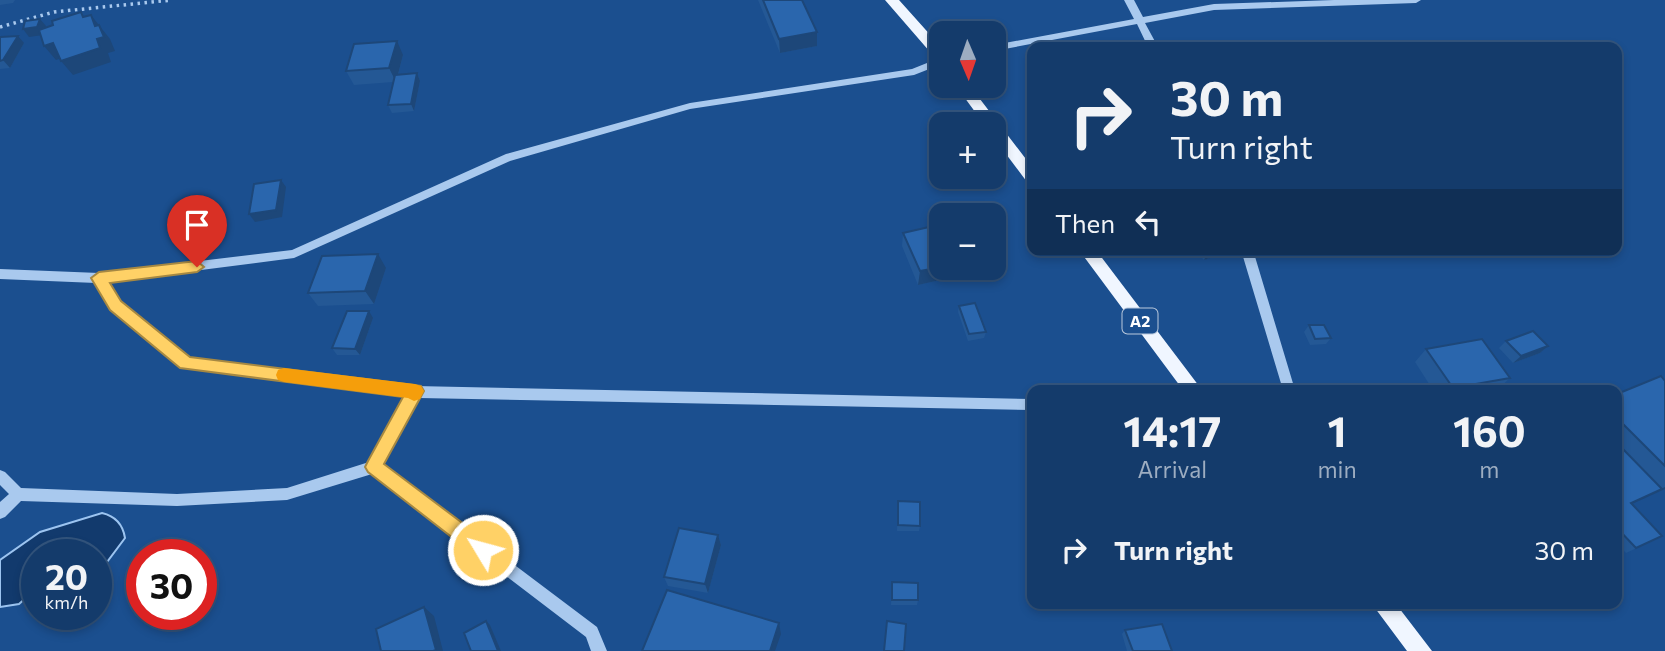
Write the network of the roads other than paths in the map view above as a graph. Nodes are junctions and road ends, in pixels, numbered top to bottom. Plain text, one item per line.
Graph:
1 (892, 0) edge
2 (1129, 0) edge
3 (1416, 0) edge
4 (1139, 19) junction
5 (1150, 42) edge
6 (929, 44) edge
7 (1006, 46) edge
8 (929, 65) edge
9 (1006, 143) edge
10 (1027, 171) edge
11 (1092, 256) edge
12 (1249, 256) edge
13 (0, 274) edge
14 (99, 278) junction
15 (1189, 385) edge
16 (1288, 385) edge
17 (415, 391) junction
18 (1027, 404) edge
19 (374, 467) junction
20 (0, 476) edge
21 (18, 494) junction
22 (0, 512) edge
23 (1387, 609) edge
24 (599, 651) edge
25 (1421, 651) edge

1 - 6 main road
2 - 4 street
3 - 4 street
4 - 5 street
4 - 7 street
8 - 14 street
9 - 10 main road
11 - 15 main road, A2
12 - 16 street
13 - 14 street
14 - 17 street
17 - 18 street
17 - 19 street
19 - 21 street
19 - 24 street
20 - 21 street
21 - 22 street
23 - 25 main road

